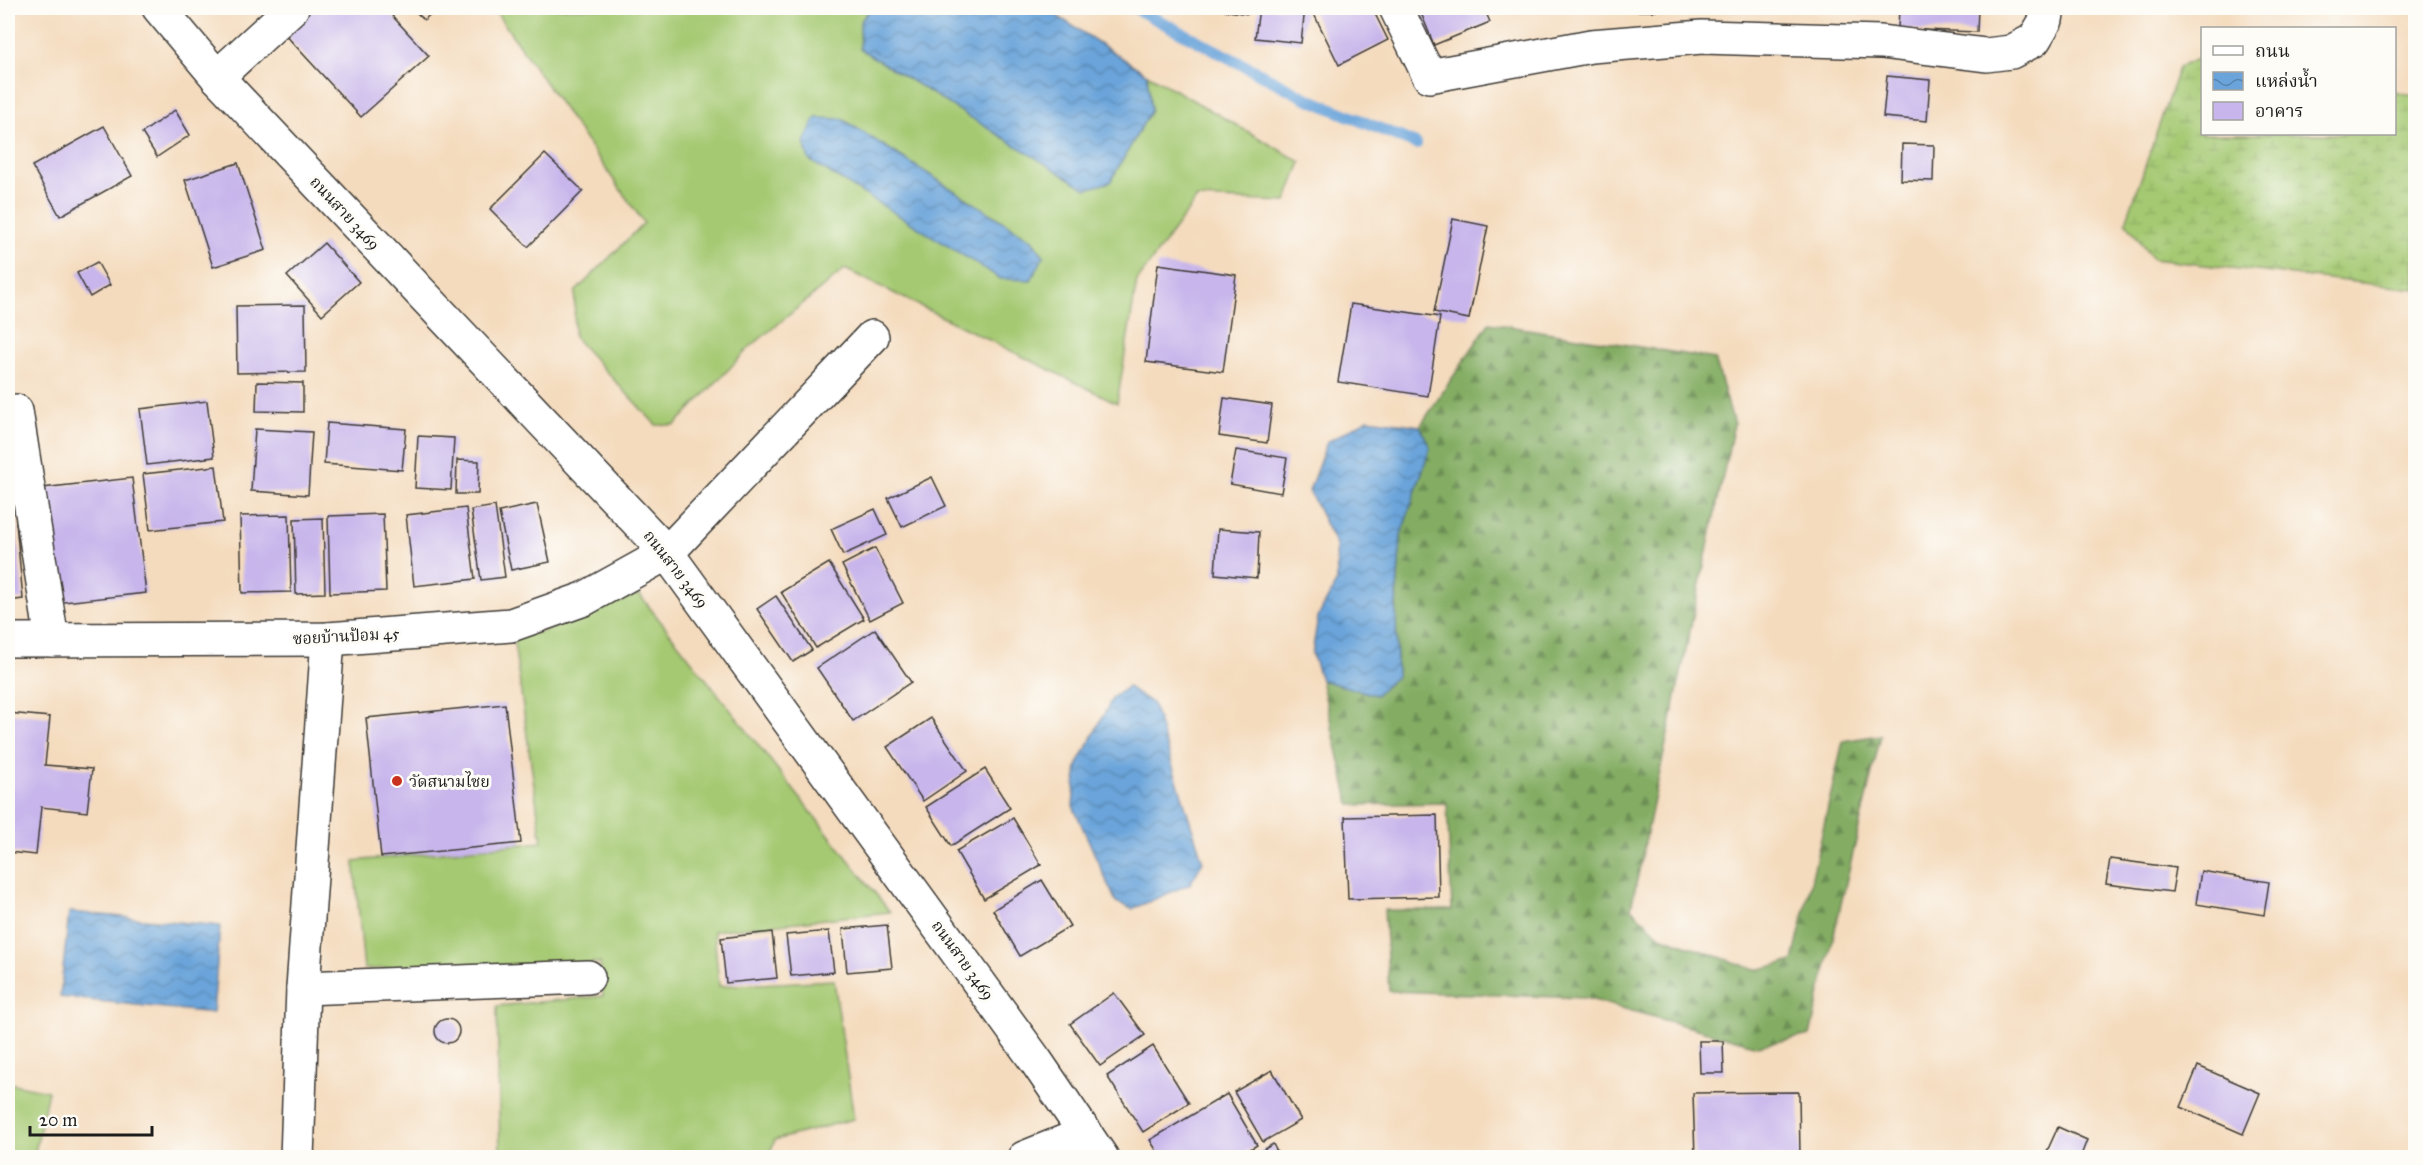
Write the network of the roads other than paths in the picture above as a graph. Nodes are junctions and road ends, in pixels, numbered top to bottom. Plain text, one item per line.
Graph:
1 (159, 8) edge
2 (291, 8) edge
3 (1396, 8) edge
4 (2048, 8) edge
5 (217, 77) junction
6 (872, 338) dead end
7 (16, 411) dead end
8 (667, 553) junction
9 (328, 639) junction
10 (8, 640) edge
11 (52, 640) junction
12 (588, 977) dead end
13 (303, 988) junction
14 (1094, 1145) edge
15 (297, 1158) edge
16 (1024, 1158) edge

1 - 5 street, ถนนสาย 3469
2 - 5 street
3 - 4 street
5 - 8 street, ถนนสาย 3469
6 - 8 street, ซอยบ้านป้อม 45
7 - 11 street
8 - 9 street, ซอยบ้านป้อม 45
8 - 14 street, ถนนสาย 3469
9 - 11 street, ซอยบ้านป้อม 45
9 - 13 street
10 - 11 street, ซอยบ้านป้อม 45
12 - 13 street
13 - 15 street
14 - 16 street

